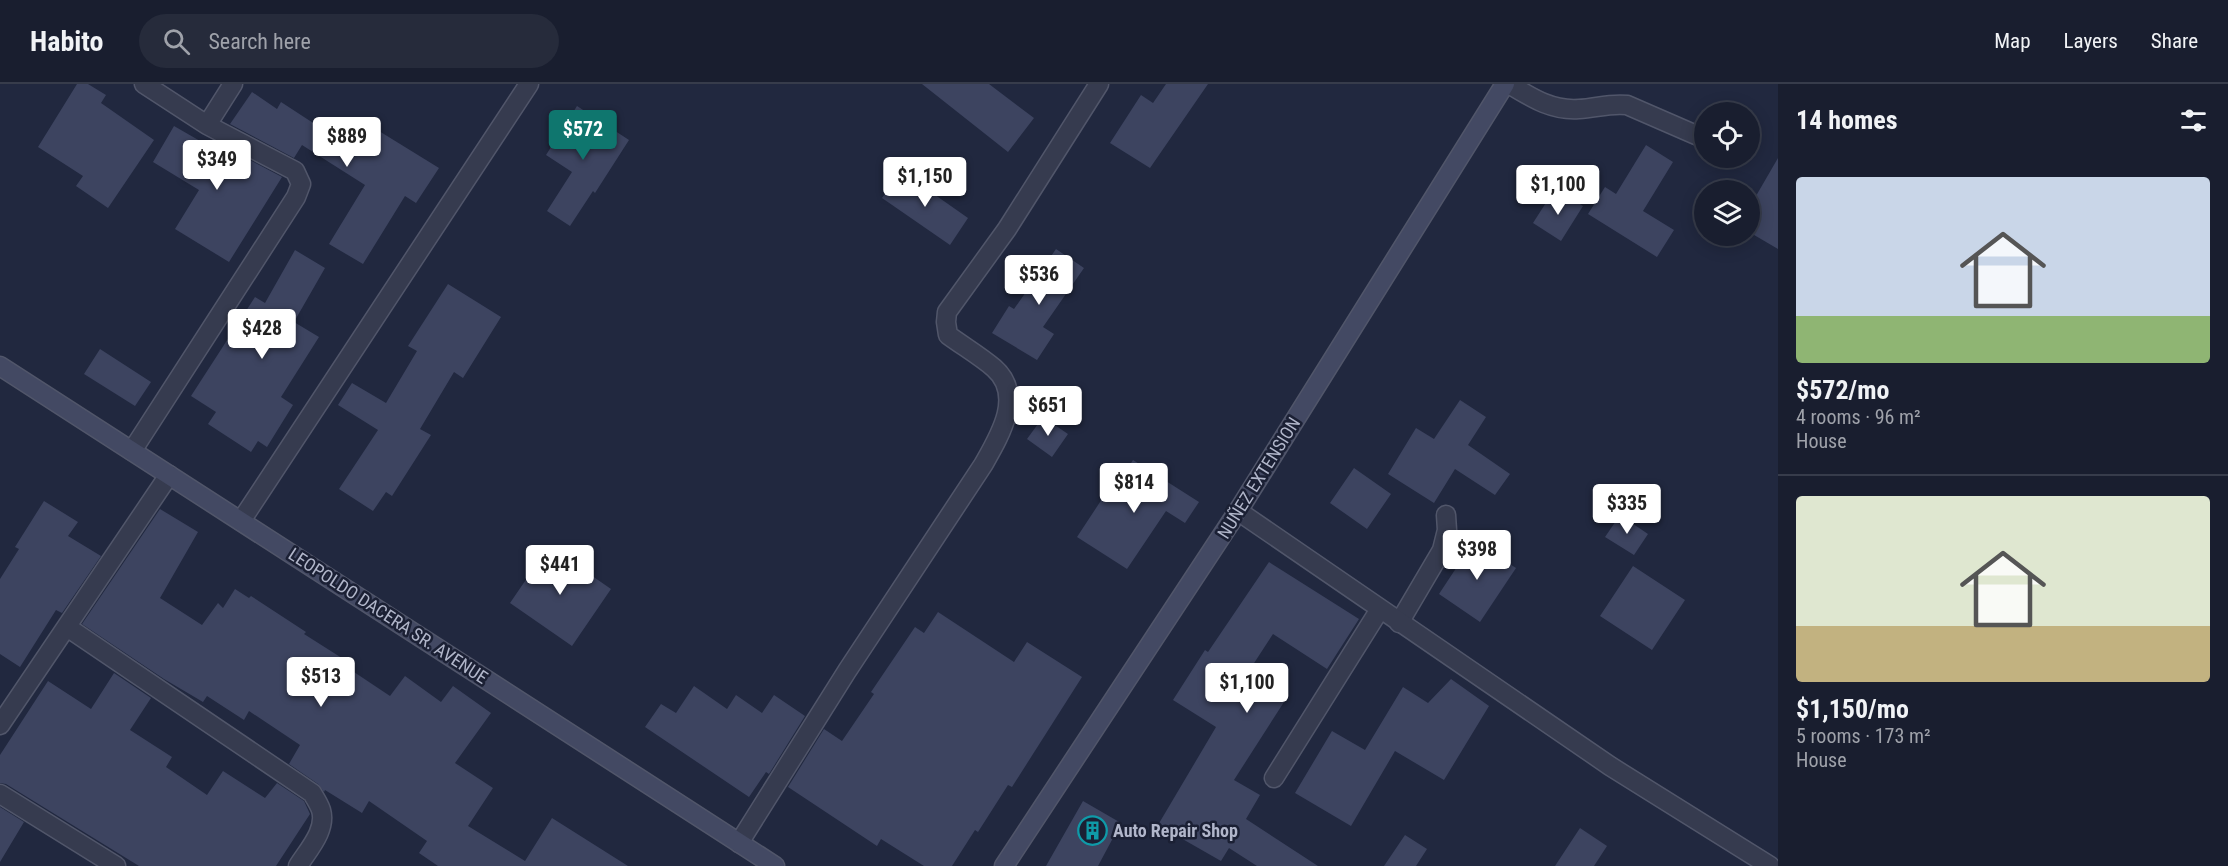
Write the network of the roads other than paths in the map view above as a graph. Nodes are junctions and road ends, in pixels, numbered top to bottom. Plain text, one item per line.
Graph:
1 (144, 84) edge
2 (233, 84) edge
3 (529, 84) edge
4 (1099, 84) edge
5 (1507, 84) edge
6 (207, 125) junction
7 (1694, 134) edge
8 (0, 366) edge
9 (132, 451) junction
10 (169, 475) junction
11 (1238, 511) junction
12 (1446, 514) dead end
13 (241, 521) junction
14 (1380, 609) junction
15 (1399, 623) junction
16 (67, 627) junction
17 (0, 725) edge
18 (1274, 778) dead end
19 (0, 794) edge
20 (739, 843) junction
21 (116, 866) edge
22 (298, 866) edge
23 (775, 866) edge
24 (1004, 866) edge
25 (1770, 866) edge

1 - 6 street
2 - 6 street
3 - 13 street
4 - 20 street
5 - 7 street
5 - 11 main road, NUÑEZ EXTENSION
6 - 9 street
8 - 9 main road, LEOPOLDO DACERA SR. AVENUE
9 - 10 main road, LEOPOLDO DACERA SR. AVENUE
10 - 13 main road, LEOPOLDO DACERA SR. AVENUE
10 - 16 street
11 - 14 street
11 - 24 main road, NUÑEZ EXTENSION
12 - 15 street
13 - 20 main road, LEOPOLDO DACERA SR. AVENUE
14 - 15 street
14 - 18 street
15 - 25 street
16 - 17 street
16 - 22 street
19 - 21 street
20 - 23 main road, LEOPOLDO DACERA SR. AVENUE

